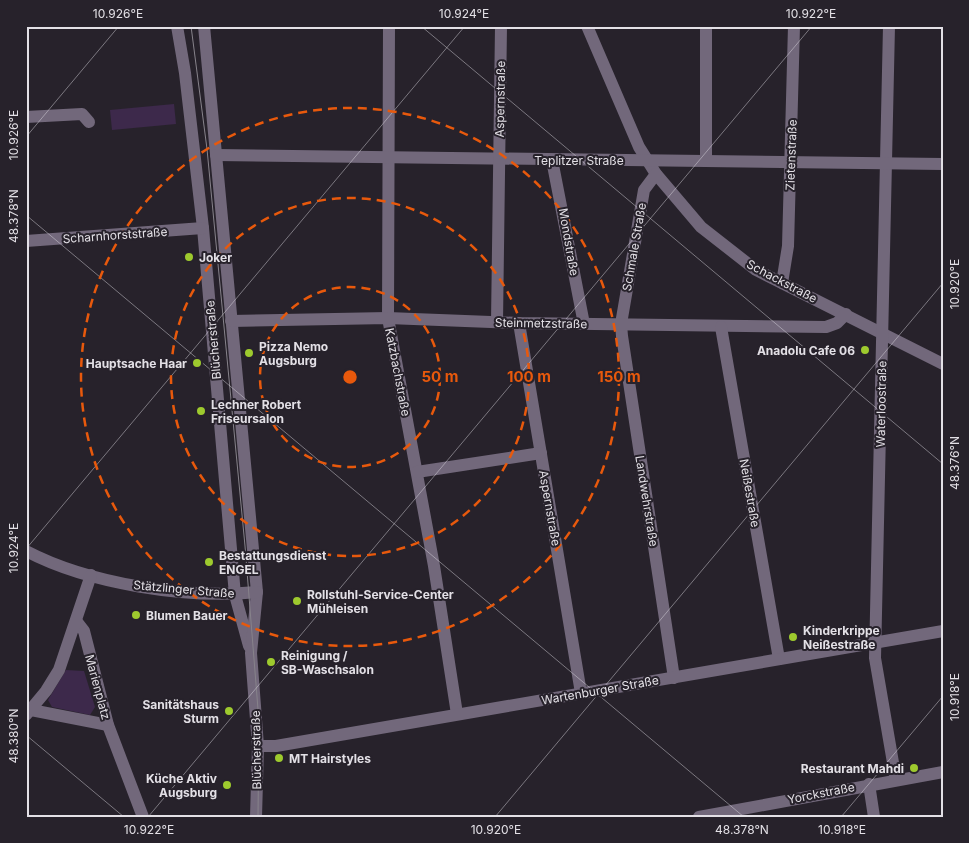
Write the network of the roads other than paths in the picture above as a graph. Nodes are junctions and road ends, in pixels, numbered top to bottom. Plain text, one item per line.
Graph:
1 (177, 26) edge
2 (204, 26) edge
3 (389, 26) edge
4 (501, 26) edge
5 (587, 26) edge
6 (706, 26) edge
7 (794, 26) edge
8 (889, 26) edge
9 (26, 117) edge
10 (89, 122) dead end
11 (216, 155) junction
12 (389, 156) junction
13 (499, 158) junction
14 (552, 160) junction
15 (647, 160) junction
16 (706, 161) junction
17 (791, 162) junction
18 (886, 163) junction
19 (943, 164) edge
20 (656, 174) junction
21 (203, 228) junction
22 (26, 241) edge
23 (782, 283) junction
24 (846, 314) junction
25 (388, 318) junction
26 (231, 320) junction
27 (496, 322) junction
28 (519, 323) junction
29 (584, 324) junction
30 (621, 324) junction
31 (721, 327) junction
32 (882, 332) junction
33 (943, 364) edge
34 (541, 453) junction
35 (417, 472) junction
36 (26, 551) edge
37 (92, 575) junction
38 (257, 592) junction
39 (235, 595) junction
40 (77, 622) junction
41 (943, 632) edge
42 (875, 643) junction
43 (251, 653) junction
44 (779, 659) junction
45 (674, 678) junction
46 (582, 693) junction
47 (29, 712) edge
48 (457, 714) junction
49 (108, 725) junction
50 (258, 746) junction
51 (943, 772) edge
52 (896, 780) junction
53 (870, 784) junction
54 (143, 817) edge
55 (256, 817) edge
56 (699, 817) edge
57 (874, 817) edge

1 - 21 street, Blücherstraße
2 - 11 street, Blücherstraße
3 - 12 street, Katzbachstraße
4 - 13 street, Aspernstraße
5 - 15 street, Schackstraße
6 - 16 street
7 - 17 street, Zietenstraße
8 - 18 street, Waterloostraße
9 - 10 street
11 - 12 street, Teplitzer Straße
11 - 26 street, Blücherstraße
12 - 13 street, Teplitzer Straße
12 - 25 street, Katzbachstraße
13 - 14 street, Teplitzer Straße
13 - 27 street, Aspernstraße
14 - 15 street, Teplitzer Straße
14 - 29 street, Mondstraße
15 - 16 street, Teplitzer Straße
15 - 20 street, Schackstraße
16 - 17 street, Teplitzer Straße
17 - 18 street, Teplitzer Straße
17 - 23 street, Zietenstraße
18 - 19 street, Teplitzer Straße
18 - 32 street, Waterloostraße
20 - 23 street, Schackstraße
20 - 30 street, Schmale Straße
21 - 22 street, Scharnhorststraße
21 - 39 street, Blücherstraße
23 - 24 street, Schackstraße
24 - 31 street, Steinmetzstraße
24 - 32 street, Schackstraße
25 - 26 street, Steinmetzstraße
25 - 27 street, Steinmetzstraße
25 - 35 street, Katzbachstraße
26 - 38 street, Blücherstraße
27 - 28 street, Steinmetzstraße
28 - 29 street, Steinmetzstraße
28 - 34 street, Aspernstraße
29 - 30 street, Steinmetzstraße
30 - 31 street, Steinmetzstraße
30 - 45 street, Landwehrstraße
31 - 44 street, Neißestraße
32 - 33 street, Schackstraße
32 - 42 street, Waterloostraße
34 - 35 street
34 - 46 street, Aspernstraße
35 - 48 street, Katzbachstraße
36 - 37 street, Stätzlinger Straße
37 - 39 street, Stätzlinger Straße
37 - 40 street, Marienplatz
38 - 39 street, Stätzlinger Straße
38 - 43 street, Blücherstraße
39 - 43 street, Blücherstraße
40 - 47 street, Marienplatz
40 - 49 street, Marienplatz
41 - 42 street, Wartenburger Straße
42 - 44 street, Wartenburger Straße
42 - 52 street, Waterloostraße
43 - 50 street, Blücherstraße
44 - 45 street, Wartenburger Straße
45 - 46 street, Wartenburger Straße
46 - 48 street, Wartenburger Straße
47 - 49 street, Marienplatz
48 - 50 street, Wartenburger Straße
49 - 54 street
50 - 55 street, Blücherstraße
51 - 52 street, Yorckstraße
52 - 53 street, Yorckstraße
53 - 56 street, Yorckstraße
53 - 57 street

